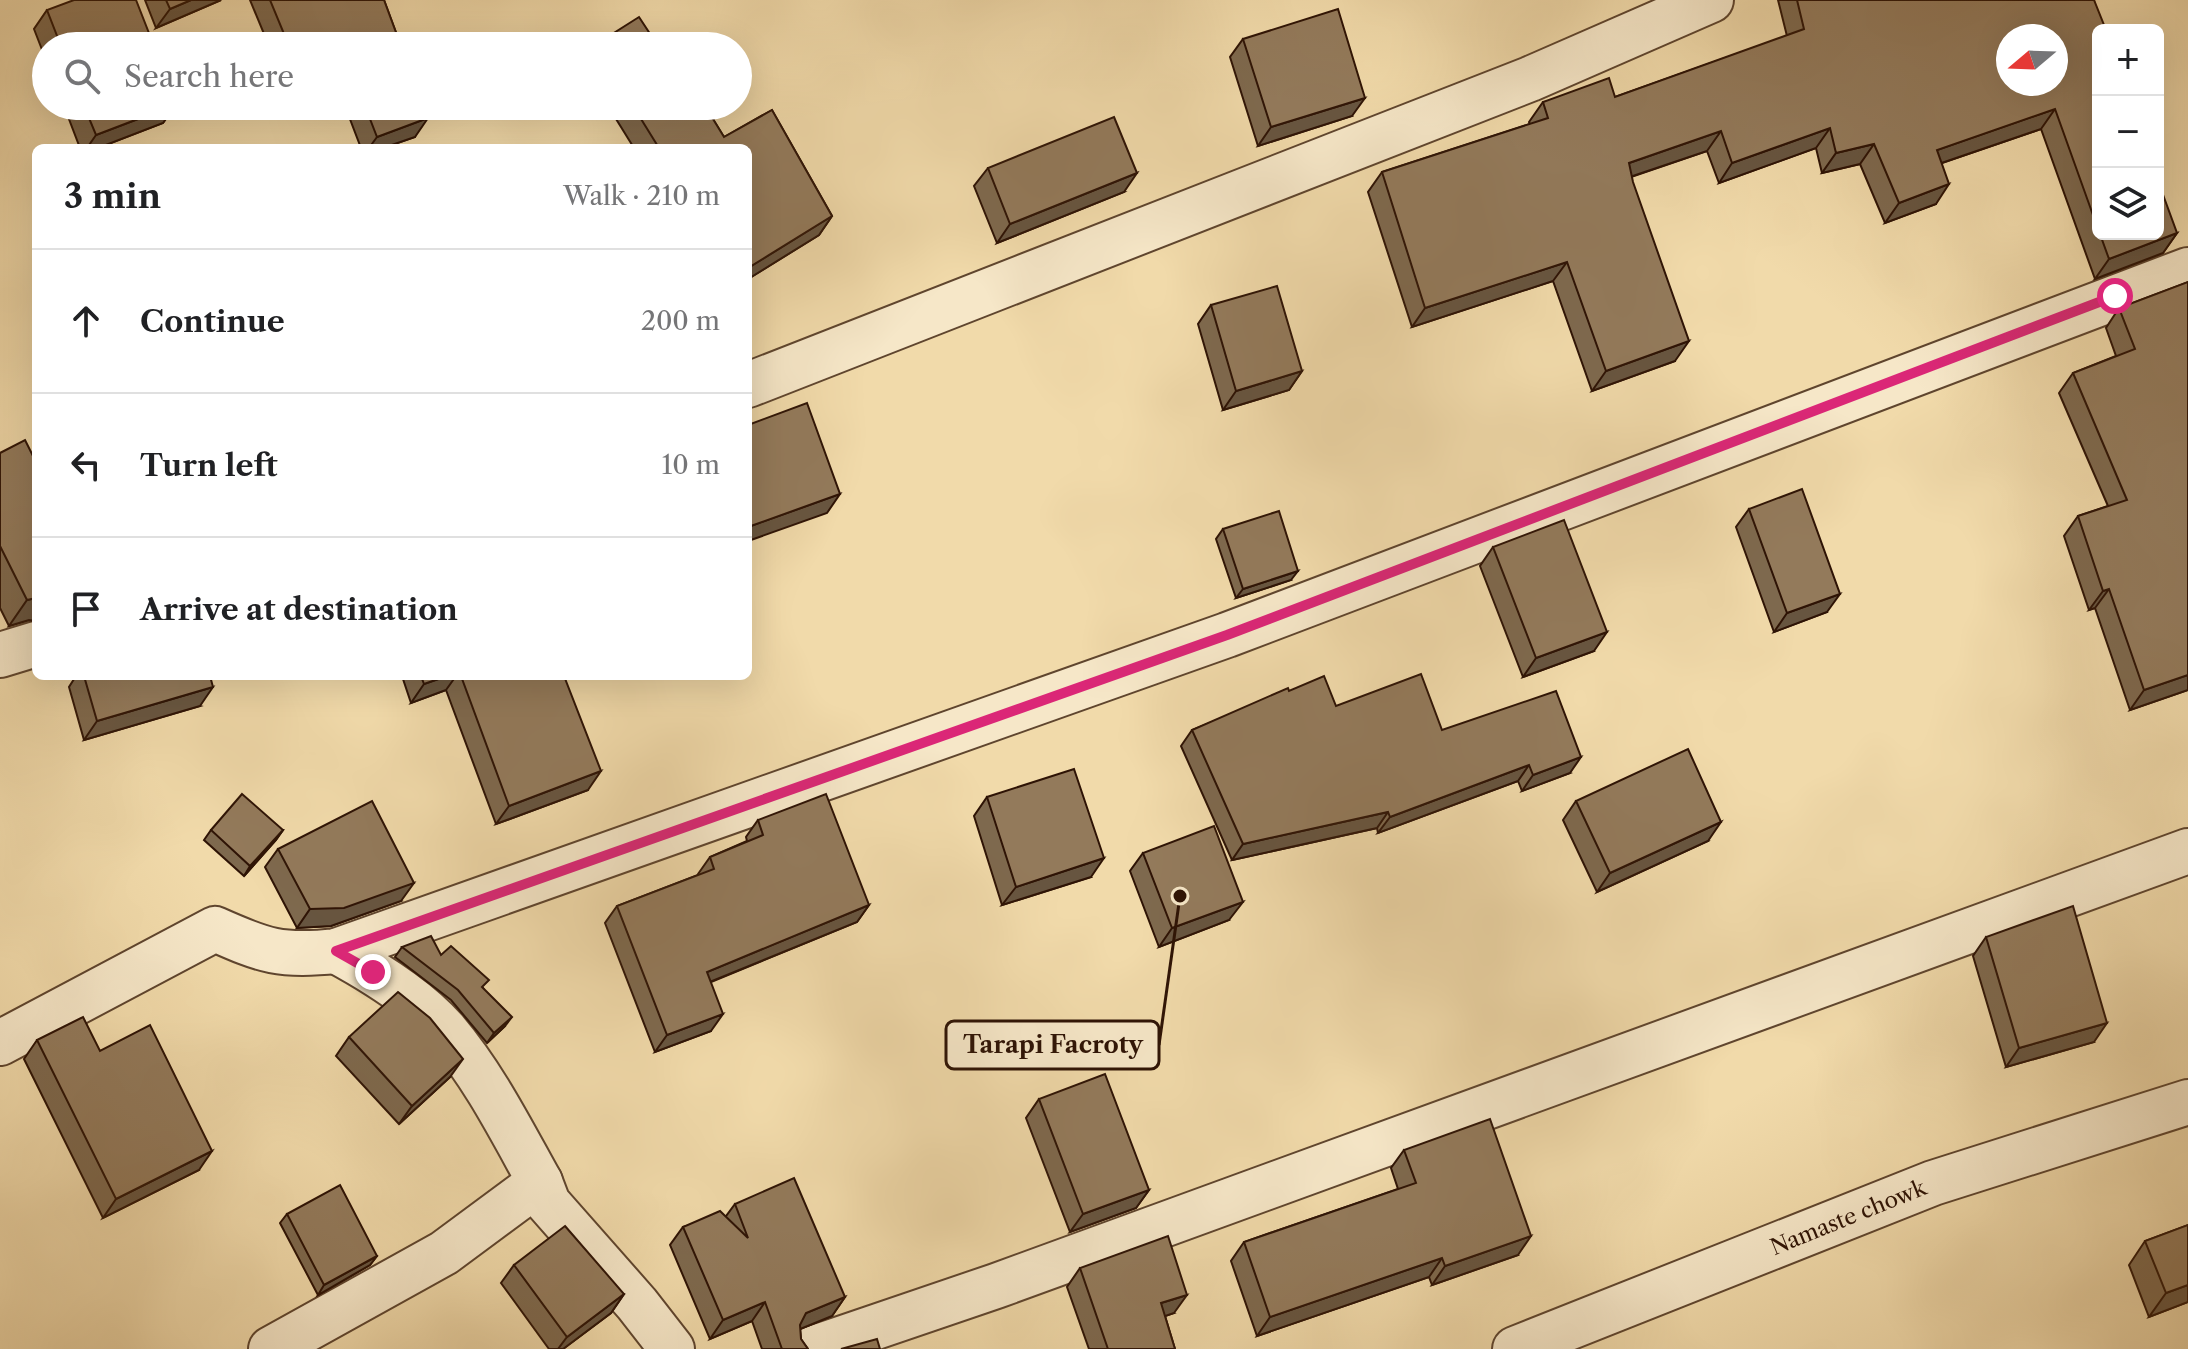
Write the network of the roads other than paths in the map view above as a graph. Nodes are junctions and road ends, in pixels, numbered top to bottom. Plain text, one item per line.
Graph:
1 (1711, 0) edge
2 (2188, 270) edge
3 (752, 383) edge
4 (32, 645) edge
5 (0, 655) edge
6 (2188, 851) edge
7 (336, 951) junction
8 (0, 1043) edge
9 (2188, 1102) edge
10 (540, 1182) junction
11 (271, 1349) edge
12 (672, 1349) edge
13 (811, 1349) edge
14 (1515, 1349) edge

1 - 3 street
2 - 7 street
4 - 5 street
6 - 13 street
7 - 8 street
7 - 10 street
9 - 14 street, Namaste chowk
10 - 11 street
10 - 12 street

